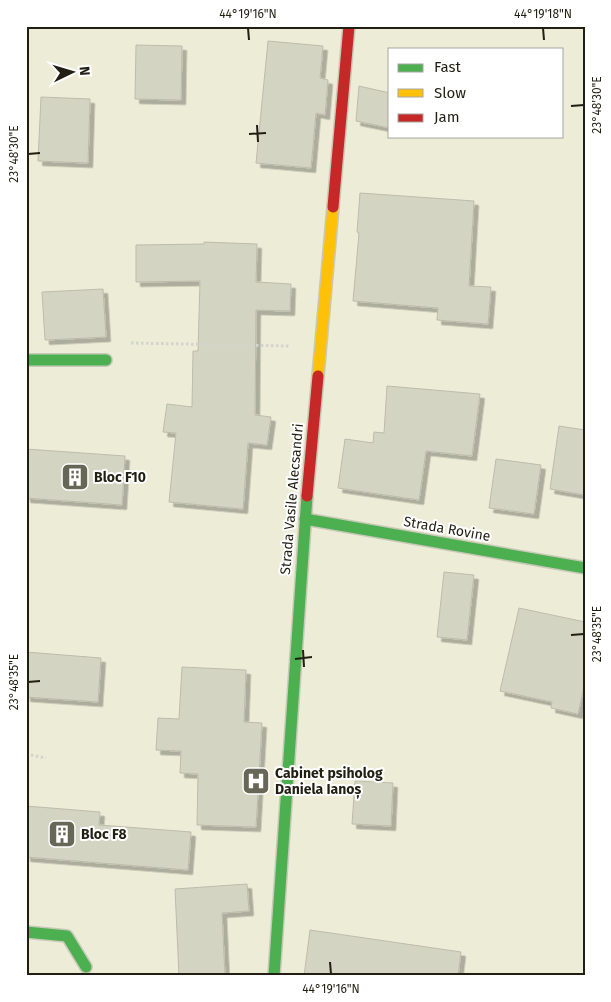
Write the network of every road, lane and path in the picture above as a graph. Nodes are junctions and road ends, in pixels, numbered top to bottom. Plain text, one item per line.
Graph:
1 (349, 26) edge
2 (320, 347) junction
3 (26, 360) edge
4 (106, 360) joint
5 (304, 519) junction
6 (585, 568) edge
7 (26, 754) edge
8 (46, 758) dead end
9 (26, 932) edge
10 (86, 967) dead end
11 (274, 976) edge

1 - 2 street, Strada Vasile Alecsandri
2 - 4 path
2 - 5 street, Strada Vasile Alecsandri
3 - 4 street
5 - 6 street, Strada Rovine
5 - 11 street, Strada Vasile Alecsandri
7 - 8 path
9 - 10 street

